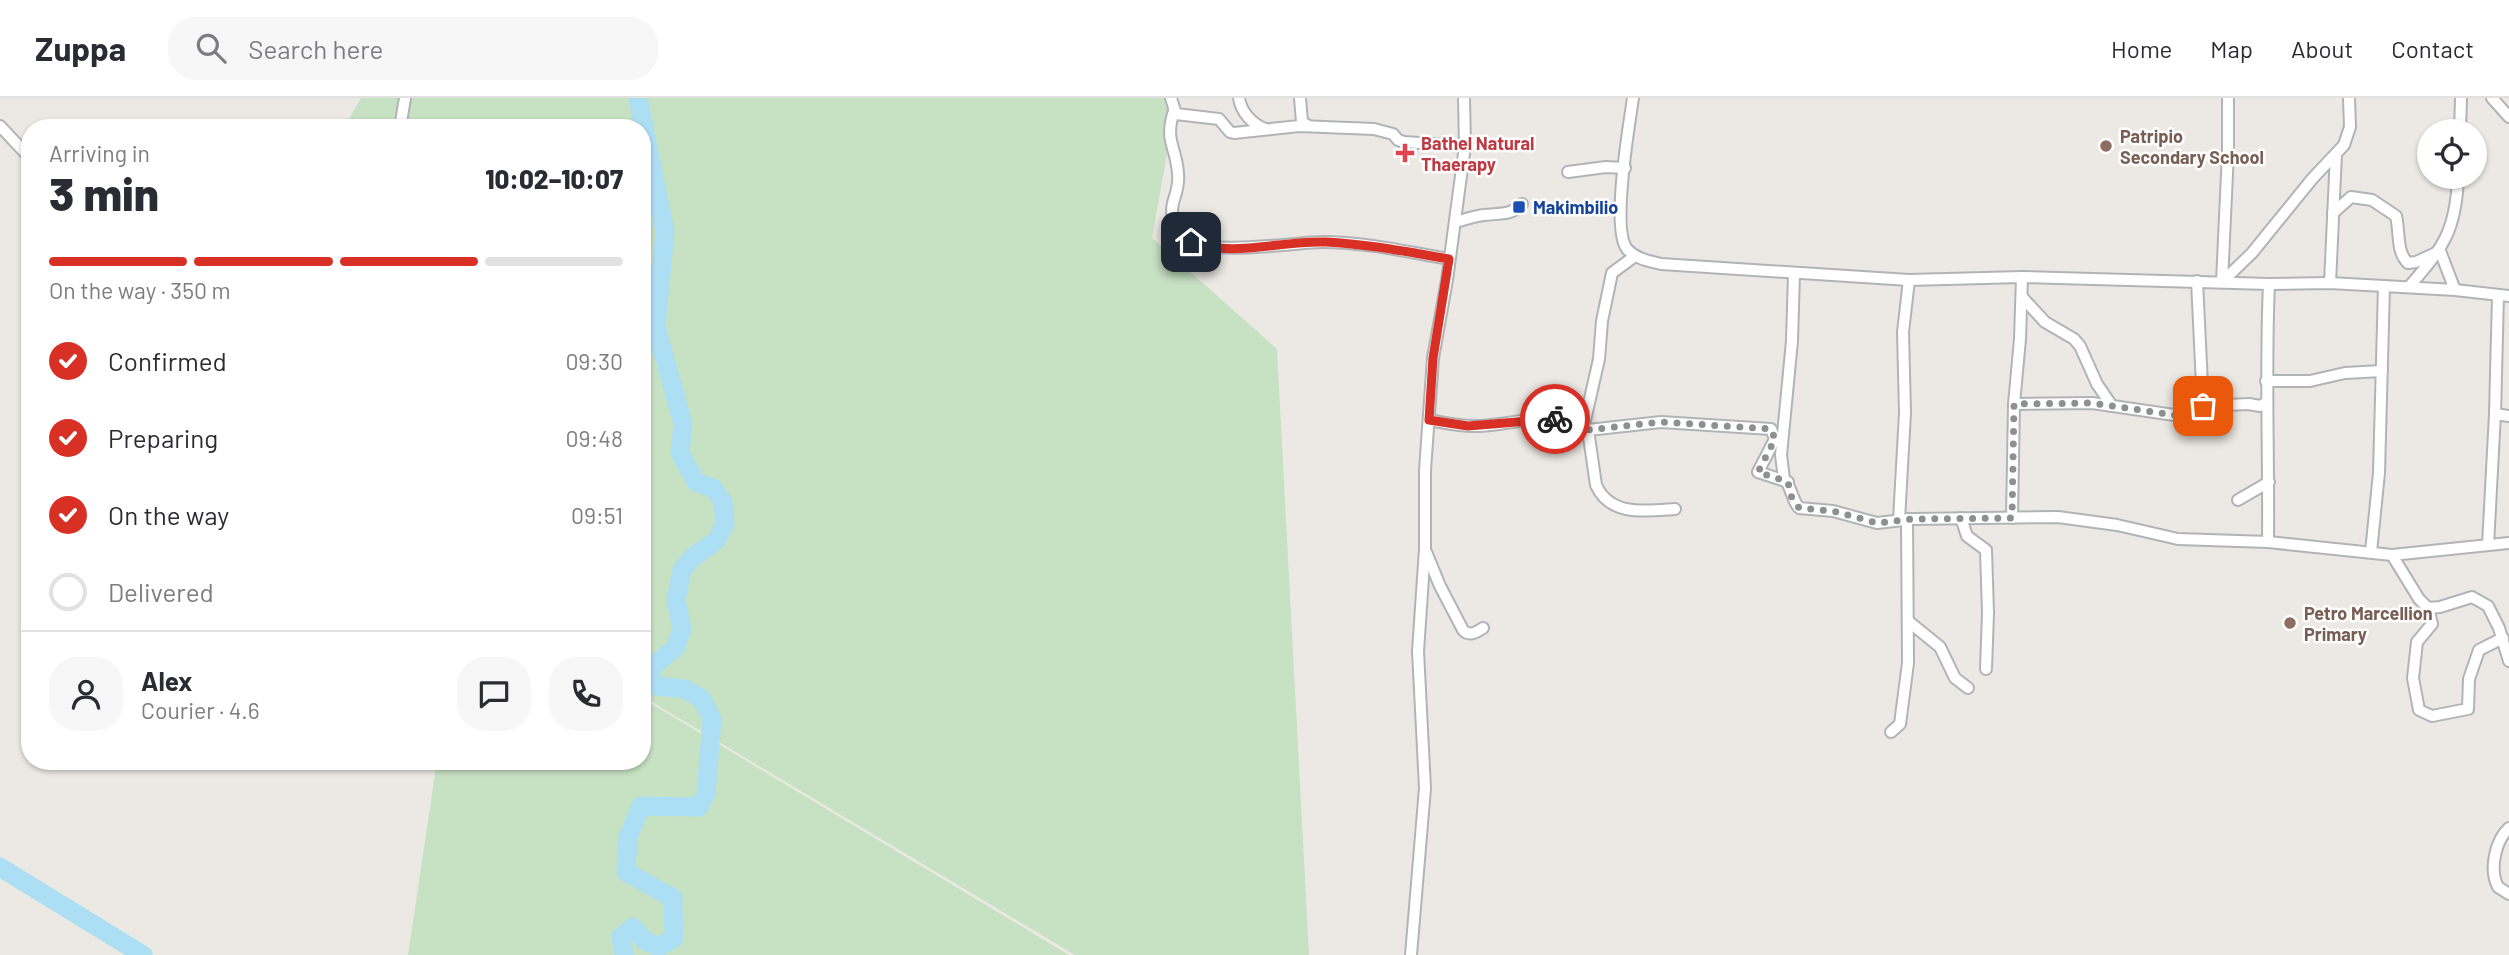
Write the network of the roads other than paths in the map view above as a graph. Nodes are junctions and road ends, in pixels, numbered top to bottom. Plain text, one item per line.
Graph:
1 (405, 98) edge
2 (1171, 98) edge
3 (1240, 98) edge
4 (1300, 98) edge
5 (1464, 98) edge
6 (1633, 98) edge
7 (2228, 98) edge
8 (2348, 98) edge
9 (2461, 98) edge
10 (2491, 98) edge
11 (1174, 111) junction
12 (2509, 117) edge
13 (402, 119) edge
14 (2460, 119) edge
15 (0, 126) edge
16 (1312, 128) junction
17 (1267, 130) junction
18 (1465, 146) junction
19 (21, 148) edge
20 (2336, 154) junction
21 (1625, 168) junction
22 (1568, 172) dead end
23 (2456, 189) edge
24 (1522, 204) dead end
25 (2333, 214) junction
26 (1455, 222) junction
27 (2440, 251) junction
28 (1635, 256) junction
29 (1449, 259) junction
30 (1794, 274) junction
31 (2022, 277) junction
32 (1909, 280) junction
33 (2197, 281) junction
34 (2222, 282) junction
35 (2330, 283) junction
36 (2269, 284) junction
37 (2384, 286) junction
38 (2409, 287) junction
39 (2455, 290) junction
40 (2503, 296) edge
41 (2022, 297) junction
42 (2382, 371) junction
43 (2266, 381) junction
44 (2267, 402) junction
45 (2014, 404) junction
46 (2112, 406) junction
47 (2203, 406) junction
48 (2495, 414) junction
49 (2509, 416) edge
50 (1429, 420) junction
51 (1586, 428) junction
52 (1788, 482) junction
53 (2269, 482) junction
54 (2238, 500) dead end
55 (1675, 509) dead end
56 (1961, 518) junction
57 (2012, 518) junction
58 (1903, 520) junction
59 (2268, 542) junction
60 (2509, 543) edge
61 (2488, 545) junction
62 (1424, 549) junction
63 (2371, 552) junction
64 (2392, 555) junction
65 (2428, 608) junction
66 (1908, 621) junction
67 (1483, 628) dead end
68 (2502, 638) junction
69 (2509, 661) edge
70 (1986, 669) dead end
71 (1968, 688) dead end
72 (1891, 732) dead end
73 (2509, 828) edge
74 (2509, 894) edge
75 (1411, 955) edge

1 - 13 street
2 - 11 street
3 - 17 street
4 - 16 street
5 - 18 street
6 - 21 street
7 - 34 street
8 - 20 street
9 - 14 street
10 - 12 street
11 - 17 street
11 - 29 street
15 - 19 street
16 - 17 street
16 - 18 street
18 - 26 street
20 - 25 street
20 - 34 street
21 - 22 street
21 - 28 street
23 - 27 street
24 - 26 street
25 - 27 street
25 - 35 street
26 - 29 street
27 - 38 street
27 - 39 street
28 - 30 street
28 - 51 street
29 - 50 street
30 - 32 street
30 - 52 street
31 - 32 street
31 - 33 street
31 - 41 street
32 - 58 street
33 - 34 street
33 - 47 street
34 - 36 street
35 - 36 street
35 - 37 street
36 - 43 street
37 - 38 street
37 - 42 street
38 - 39 street
39 - 40 street
40 - 48 street
41 - 45 street
41 - 46 street
42 - 43 street
42 - 63 street
43 - 44 street
44 - 47 street
44 - 53 street
45 - 46 street
45 - 57 street
46 - 47 street
48 - 49 street
48 - 61 street
50 - 51 street
50 - 62 street
51 - 52 street
51 - 55 street
52 - 58 street
53 - 54 street
53 - 59 street
56 - 57 street
56 - 58 street
56 - 70 street
57 - 59 street
58 - 66 street
59 - 63 street
60 - 61 street
61 - 64 street
62 - 67 street
62 - 75 street
63 - 64 street
64 - 65 street
65 - 68 street
65 - 68 street
66 - 71 street
66 - 72 street
68 - 69 street
73 - 74 street

